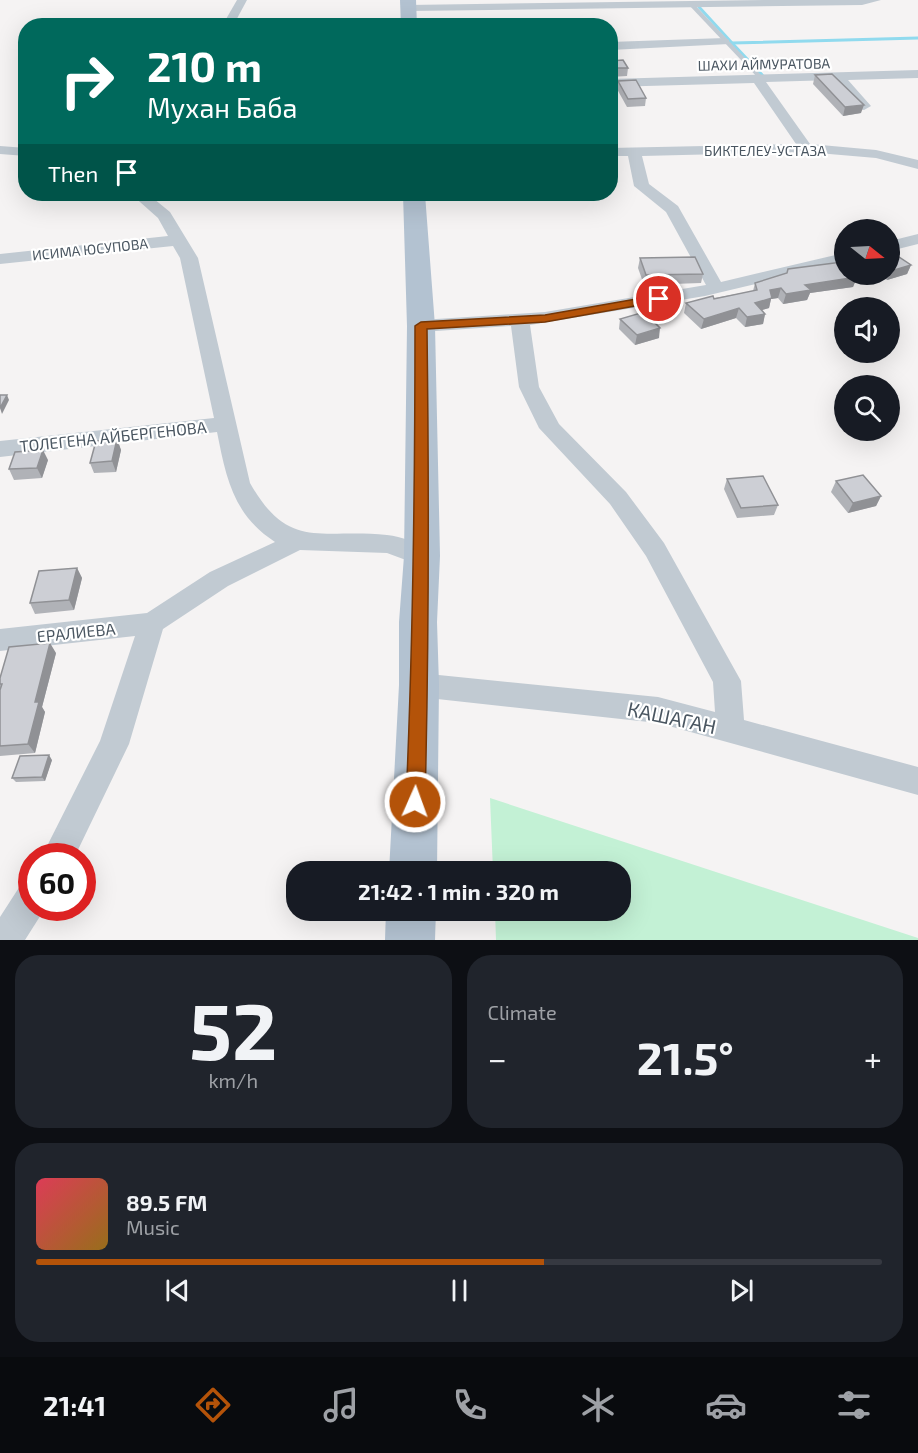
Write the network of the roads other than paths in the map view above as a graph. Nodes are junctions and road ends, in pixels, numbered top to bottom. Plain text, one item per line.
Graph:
1 (242, 0) edge
2 (496, 0) edge
3 (876, 0) edge
4 (688, 1) edge
5 (819, 1) edge
6 (408, 4) edge
7 (477, 7) junction
8 (232, 18) edge
9 (725, 42) junction
10 (618, 46) edge
11 (918, 74) edge
12 (759, 78) junction
13 (839, 78) junction
14 (618, 83) edge
15 (864, 106) edge
16 (806, 148) junction
17 (0, 150) edge
18 (18, 151) edge
19 (618, 152) edge
20 (634, 152) junction
21 (918, 165) edge
22 (147, 201) edge
23 (414, 201) edge
24 (918, 239) edge
25 (180, 240) junction
26 (900, 244) edge
27 (0, 259) edge
28 (834, 260) edge
29 (716, 288) junction
30 (520, 319) junction
31 (421, 326) junction
32 (225, 424) junction
33 (0, 448) edge
34 (294, 541) junction
35 (422, 556) junction
36 (152, 623) junction
37 (0, 640) edge
38 (419, 686) junction
39 (730, 729) junction
40 (918, 781) edge
41 (64, 843) edge
42 (413, 861) edge
43 (18, 920) edge
44 (411, 921) edge
45 (5, 940) edge
46 (410, 940) edge

1 - 8 street
2 - 7 street
3 - 5 street
4 - 5 street
4 - 7 street
4 - 9 lane
6 - 7 street
9 - 10 street
9 - 12 lane
11 - 13 street, ШАХИ АЙМУРАТОВА
12 - 13 street, ШАХИ АЙМУРАТОВА
12 - 14 street, ШАХИ АЙМУРАТОВА
12 - 16 street
13 - 15 street
16 - 20 street, БИКТЕЛЕУ-УСТАЗА
16 - 21 street, БИКТЕЛЕУ-УСТАЗА
17 - 18 street
19 - 20 street, БИКТЕЛЕУ-УСТАЗА
20 - 29 street
22 - 25 street
23 - 31 main road
24 - 26 street
25 - 27 street, ИСИМА ЮСУПОВА
25 - 32 street
28 - 29 street
29 - 30 street
30 - 31 street
30 - 39 street
31 - 35 main road
32 - 33 street, ТОЛЕГЕНА АЙБЕРГЕНОВА
32 - 34 street
34 - 35 street
34 - 36 street
35 - 38 main road
36 - 37 street, ЕРАЛИЕВА
36 - 41 street
38 - 39 street, КАШАГАН
38 - 42 main road
39 - 40 street, КАШАГАН
43 - 45 street
44 - 46 main road

